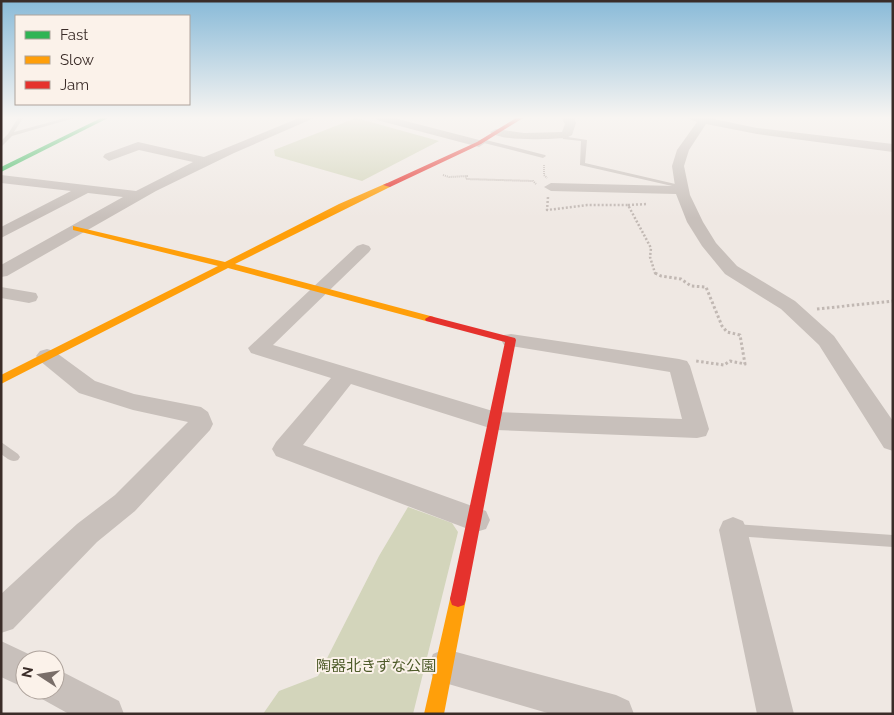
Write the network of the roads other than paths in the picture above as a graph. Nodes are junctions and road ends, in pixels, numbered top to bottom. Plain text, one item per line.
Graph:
1 (38, 151) edge
2 (124, 151) edge
3 (162, 151) edge
4 (226, 151) edge
5 (459, 151) edge
6 (522, 151) edge
7 (583, 151) edge
8 (683, 151) edge
9 (543, 156) road end
10 (109, 157) dead end
11 (204, 161) junction
12 (1, 170) edge
13 (1, 179) edge
14 (681, 188) junction
15 (86, 189) junction
16 (548, 189) road end
17 (138, 195) junction
18 (76, 228) junction
19 (1, 233) edge
20 (363, 249) dead end
21 (228, 265) junction
22 (1, 272) edge
23 (319, 289) junction
24 (1, 292) edge
25 (28, 298) dead end
26 (511, 340) junction
27 (47, 356) junction
28 (346, 375) junction
29 (1, 380) edge
30 (496, 422) junction
31 (893, 441) edge
32 (1, 446) edge
33 (14, 457) dead end
34 (476, 520) junction
35 (733, 530) joint
36 (893, 541) edge
37 (1, 617) edge
38 (1, 658) edge
39 (15, 665) edge
40 (445, 666) junction
41 (65, 691) edge
42 (106, 714) edge
43 (434, 714) edge
44 (616, 714) edge
45 (776, 714) edge

1 - 12 street
2 - 10 street
3 - 11 street
4 - 11 street
5 - 21 street
6 - 9 lane
7 - 14 lane
8 - 14 street
11 - 17 street
13 - 15 street
14 - 16 street
14 - 31 street
15 - 17 street
15 - 19 street
17 - 18 street
18 - 21 street
18 - 22 street
20 - 23 street
21 - 23 street
21 - 27 street
23 - 26 street
23 - 28 street
24 - 25 street
26 - 30 street
26 - 30 street
27 - 29 street
27 - 37 street
28 - 30 street
28 - 34 street
30 - 34 street
32 - 33 lane
34 - 40 street
35 - 36 lane
35 - 45 street
38 - 39 street
40 - 43 street
40 - 44 street
41 - 42 street

